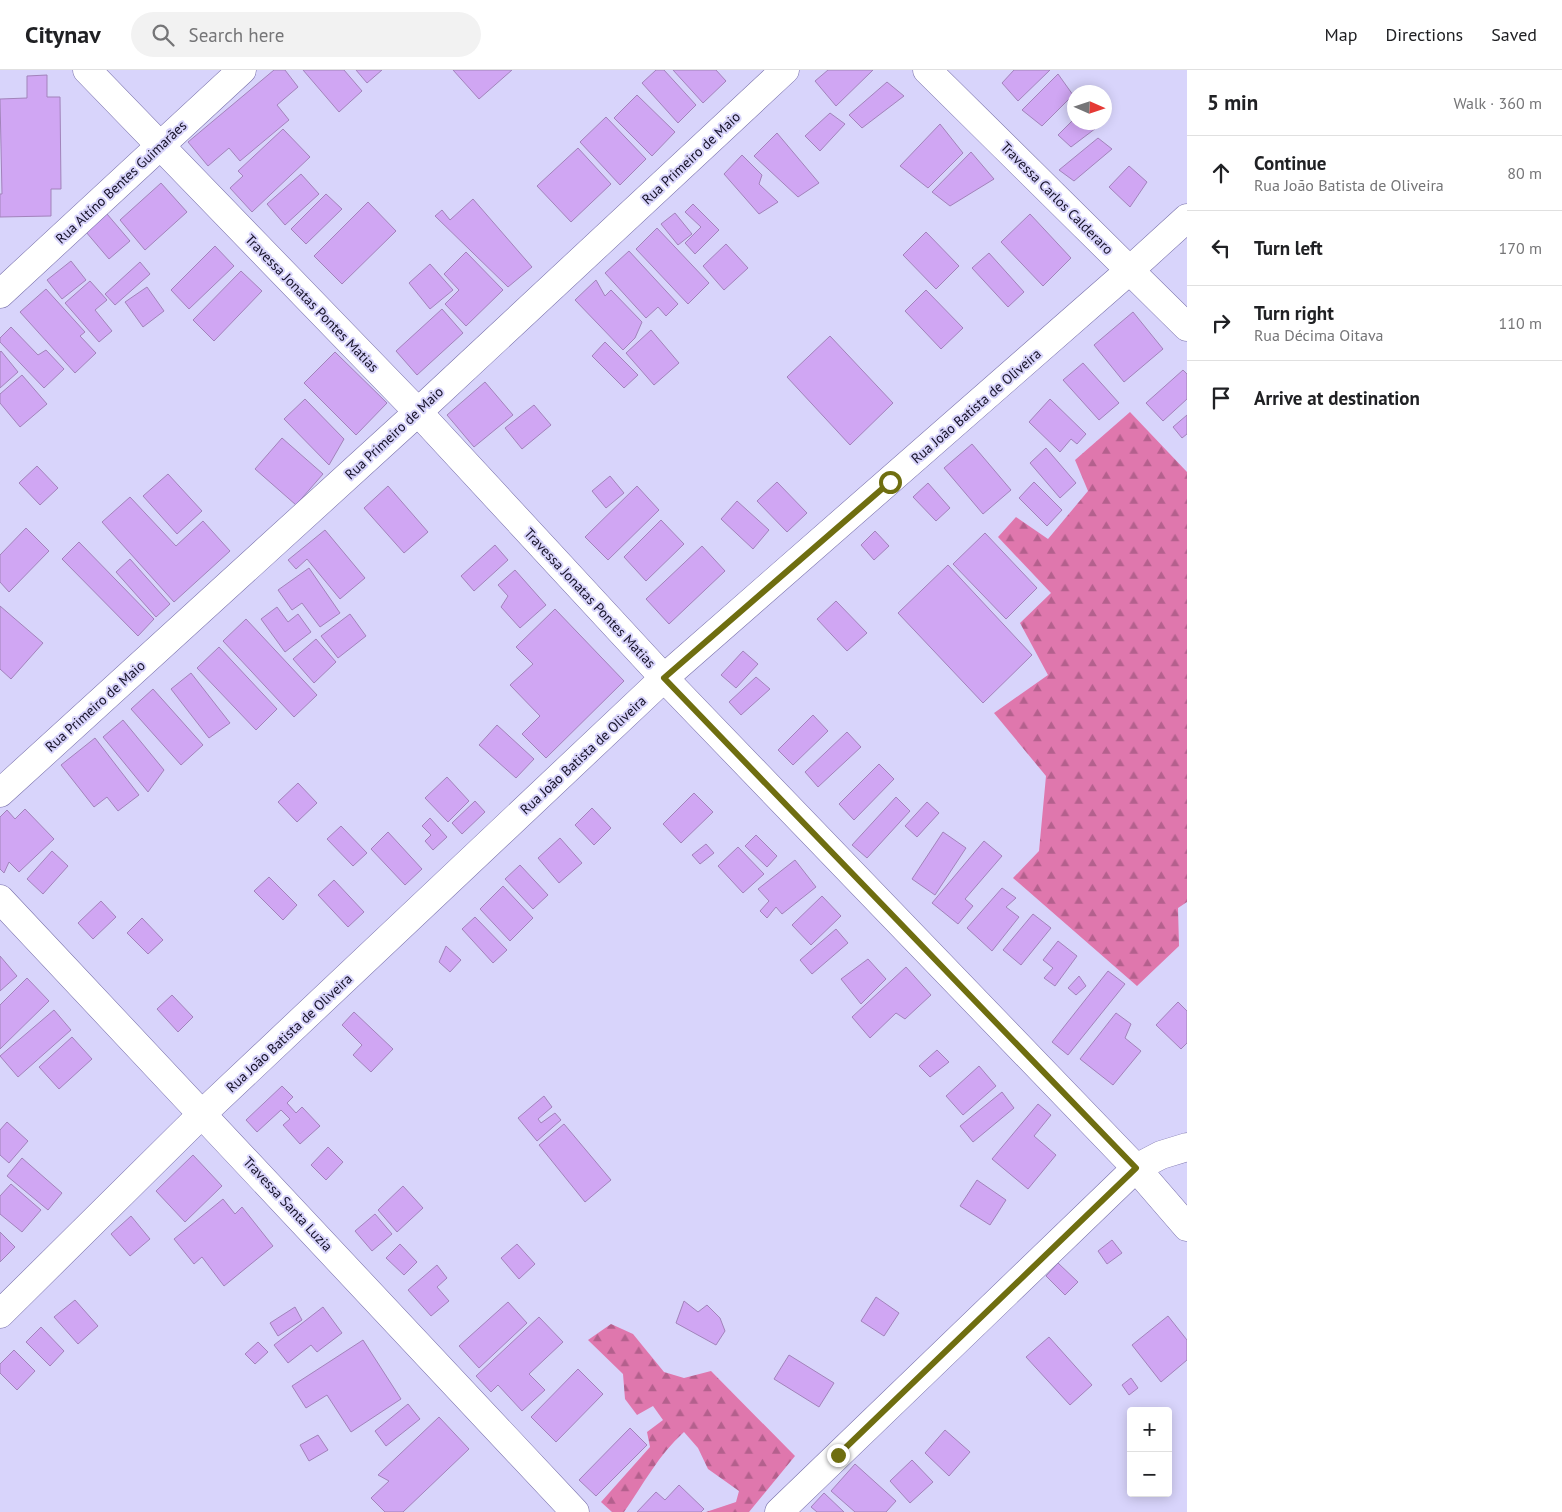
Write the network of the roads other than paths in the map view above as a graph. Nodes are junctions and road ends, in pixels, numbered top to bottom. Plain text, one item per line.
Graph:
1 (87, 70) edge
2 (242, 70) edge
3 (785, 70) edge
4 (927, 70) edge
5 (159, 146) junction
6 (1187, 218) edge
7 (1130, 270) junction
8 (0, 294) edge
9 (1187, 327) edge
10 (418, 412) junction
11 (664, 678) junction
12 (0, 793) edge
13 (0, 898) edge
14 (203, 1113) junction
15 (1187, 1147) edge
16 (1136, 1168) junction
17 (1187, 1227) edge
18 (0, 1314) edge
19 (575, 1512) edge
20 (779, 1512) edge

1 - 5 street, Travessa Jonatas Pontes Matias
2 - 5 street, Rua Altíno Bentes Guimarães
3 - 10 street, Rua Primeiro de Maio
4 - 7 street, Travessa Carlos Calderaro
5 - 8 street, Rua Altíno Bentes Guimarães
5 - 10 street, Travessa Jonatas Pontes Matias
6 - 7 street, Rua João Batista de Oliveira
7 - 9 street, Travessa Carlos Calderaro
7 - 11 street, Rua João Batista de Oliveira
10 - 11 street, Travessa Jonatas Pontes Matias
10 - 12 street, Rua Primeiro de Maio
11 - 14 street, Rua João Batista de Oliveira
11 - 16 street, Travessa Jonatas Pontes Matias
13 - 14 street, Travessa Santa Luzia
14 - 18 street, Rua João Batista de Oliveira
14 - 19 street, Travessa Santa Luzia
15 - 16 street
16 - 17 street
16 - 20 street

